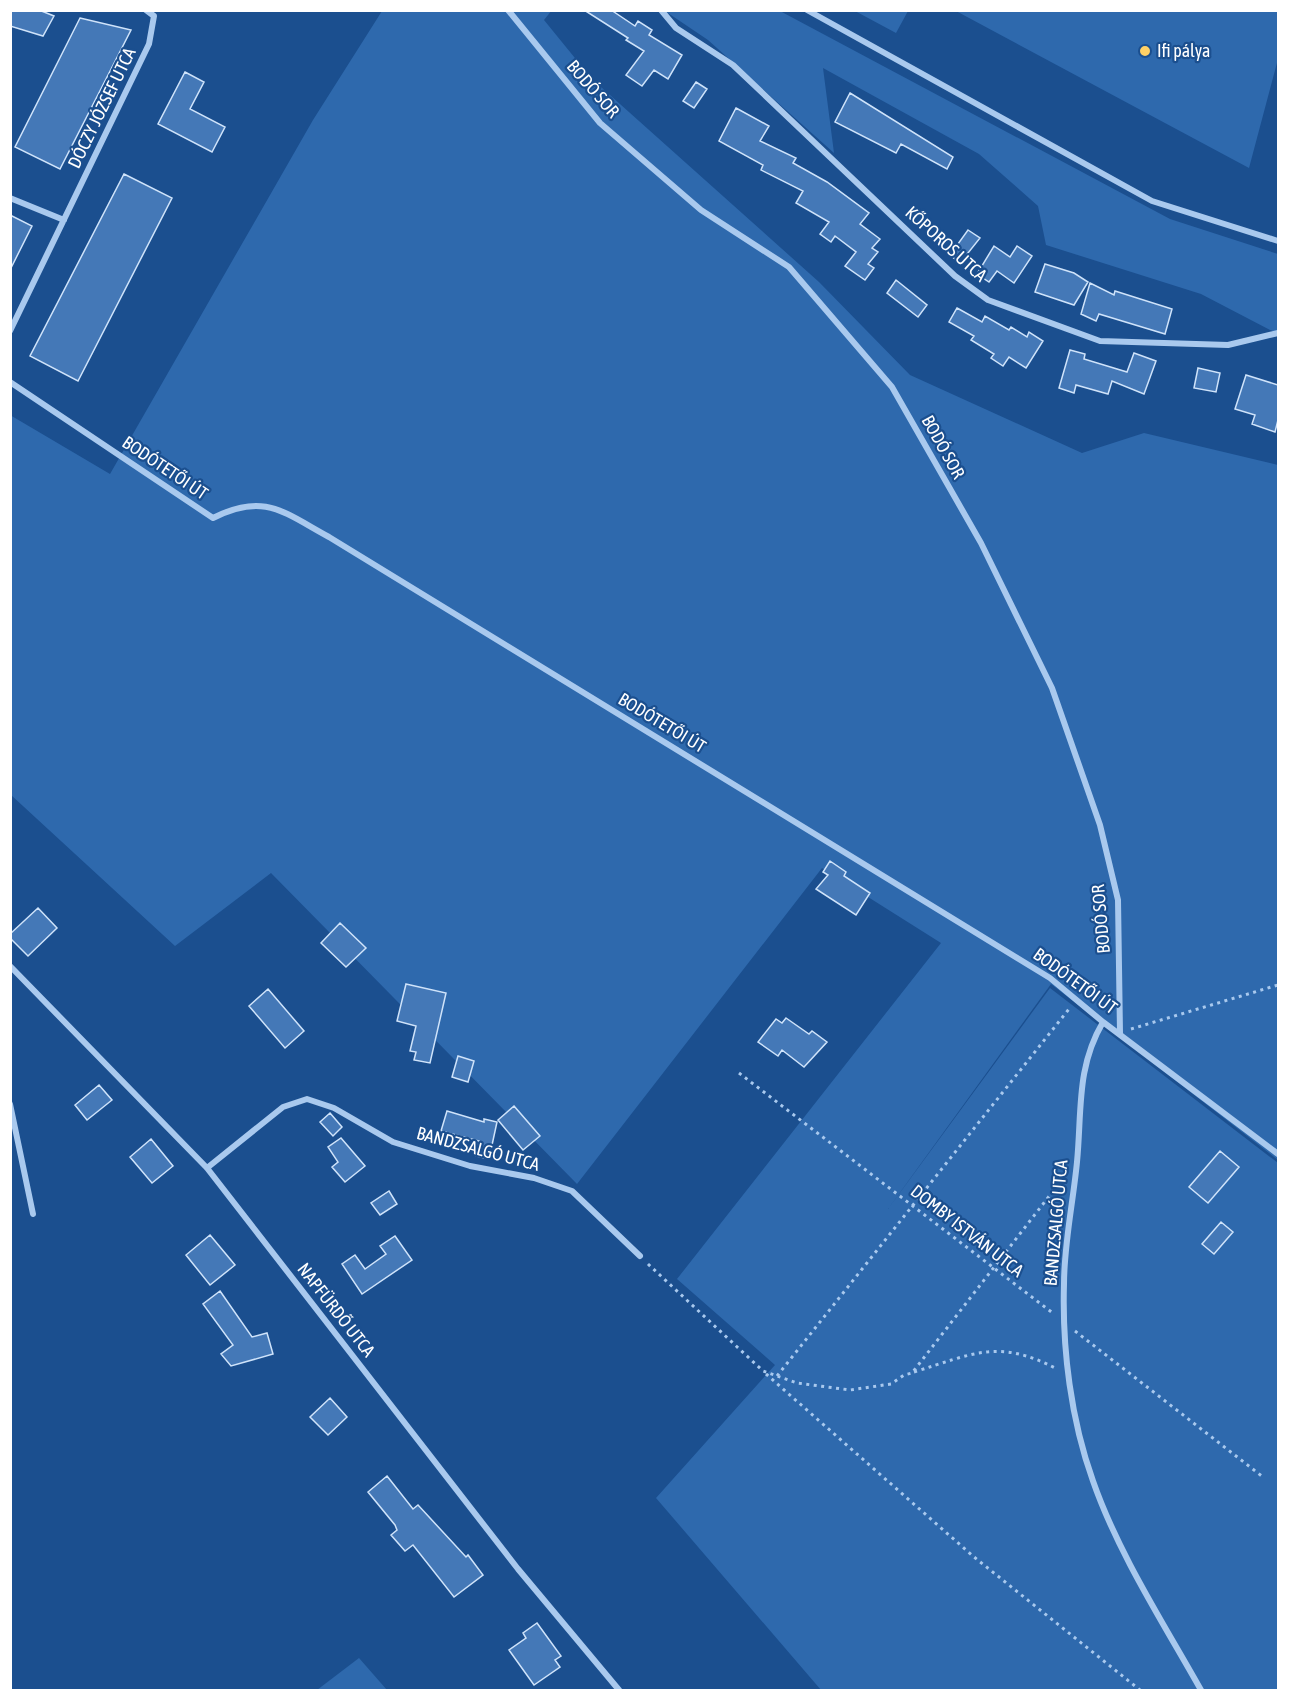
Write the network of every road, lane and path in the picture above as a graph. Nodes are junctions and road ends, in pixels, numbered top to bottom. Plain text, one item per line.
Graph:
1 (146, 10) edge
2 (508, 10) edge
3 (661, 10) edge
4 (807, 10) edge
5 (10, 198) edge
6 (64, 220) junction
7 (1278, 241) edge
8 (10, 331) edge
9 (1278, 333) edge
10 (10, 382) edge
11 (10, 966) edge
12 (1278, 985) edge
13 (1077, 999) junction
14 (1103, 1022) junction
15 (1120, 1033) junction
16 (739, 1073) dead end
17 (10, 1104) edge
18 (1278, 1154) edge
19 (1078, 1159) junction
20 (207, 1168) junction
21 (913, 1207) junction
22 (33, 1214) dead end
23 (640, 1256) joint
24 (992, 1268) junction
25 (1066, 1323) junction
26 (763, 1371) junction
27 (912, 1373) junction
28 (1068, 1375) junction
29 (777, 1376) junction
30 (1263, 1478) dead end
31 (619, 1690) edge
32 (1140, 1690) edge
33 (1201, 1690) edge

1 - 6 street, DÓCZY JÓZSEF UTCA
2 - 15 street, BODÓ SOR
3 - 9 street, KŐPOROS UTCA
4 - 7 street
5 - 6 street
6 - 8 street, DÓCZY JÓZSEF UTCA
10 - 13 street, BODÓTETŐI ÚT
11 - 20 street, NAPFÜRDŐ UTCA
12 - 15 path
13 - 14 street, BODÓTETŐI ÚT
13 - 21 path
14 - 15 street, BODÓTETŐI ÚT
14 - 19 street, BANDZSALGÓ UTCA
15 - 18 street, BODÓTETŐI ÚT
16 - 21 path, DOMBY ISTVÁN UTCA
17 - 22 street
19 - 24 path
19 - 25 street, BANDZSALGÓ UTCA
20 - 23 street, BANDZSALGÓ UTCA
20 - 31 street, NAPFÜRDŐ UTCA
21 - 24 path, DOMBY ISTVÁN UTCA
21 - 29 path
23 - 26 path
24 - 25 path, DOMBY ISTVÁN UTCA
24 - 27 path
25 - 28 street, BANDZSALGÓ UTCA
25 - 30 path, DOMBY ISTVÁN UTCA
26 - 29 path
26 - 32 path
27 - 28 path
27 - 29 path
28 - 33 street, BANDZSALGÓ UTCA

